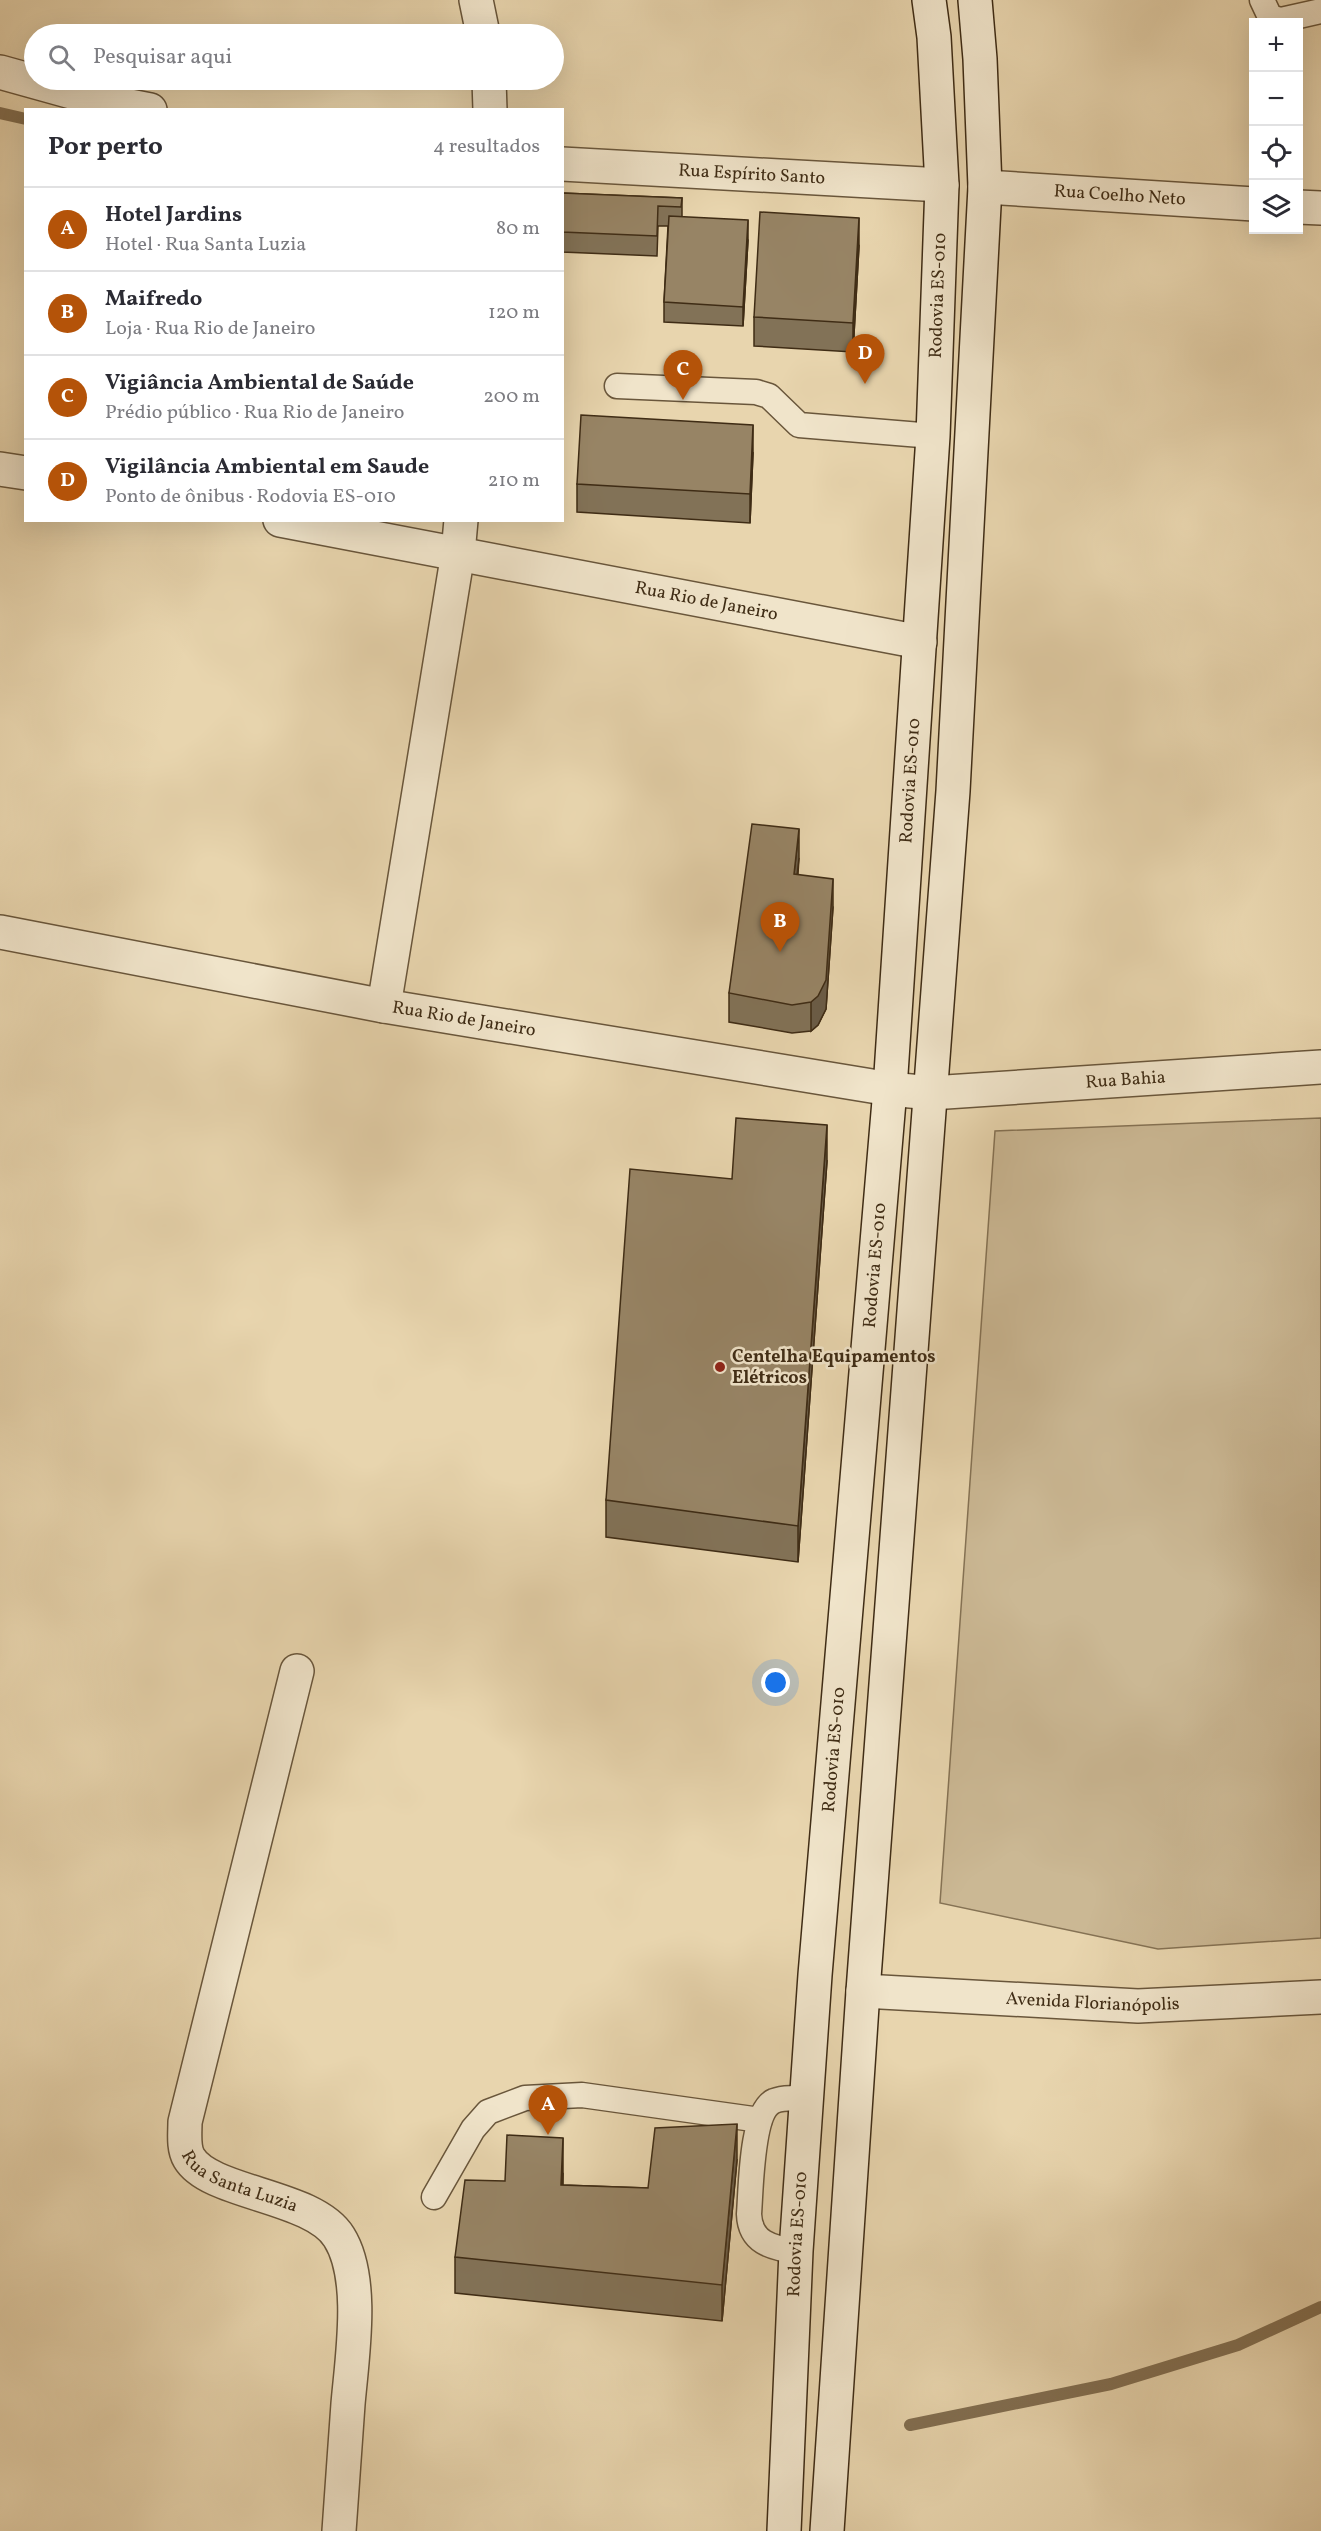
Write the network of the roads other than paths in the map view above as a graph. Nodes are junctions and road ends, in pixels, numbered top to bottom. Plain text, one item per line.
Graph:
1 (476, 0) edge
2 (929, 0) edge
3 (975, 0) edge
4 (1262, 0) edge
5 (1321, 11) edge
6 (481, 24) edge
7 (0, 72) edge
8 (24, 79) edge
9 (65, 90) edge
10 (489, 90) edge
11 (140, 108) edge
12 (490, 108) edge
13 (564, 164) edge
14 (942, 185) junction
15 (986, 187) junction
16 (1249, 204) edge
17 (1303, 207) edge
18 (1321, 208) edge
19 (617, 386) dead end
20 (933, 436) junction
21 (0, 469) edge
22 (24, 473) edge
23 (290, 522) edge
24 (460, 522) edge
25 (458, 554) junction
26 (920, 642) junction
27 (0, 932) edge
28 (384, 1006) junction
29 (1321, 1066) edge
30 (890, 1089) junction
31 (931, 1094) junction
32 (297, 1671) dead end
33 (863, 1991) junction
34 (1321, 1997) edge
35 (807, 2099) junction
36 (760, 2120) junction
37 (434, 2197) dead end
38 (796, 2251) junction
39 (339, 2531) edge
40 (784, 2531) edge
41 (827, 2531) edge

1 - 6 main road
2 - 14 main road, Rodovia ES-010
3 - 15 main road
4 - 5 lane
7 - 8 main road
9 - 11 main road
10 - 12 main road
13 - 14 main road, Rua Espírito Santo
14 - 20 main road, Rodovia ES-010
15 - 16 main road, Rua Coelho Neto
15 - 31 main road
17 - 18 main road
19 - 20 lane
20 - 26 main road, Rodovia ES-010
21 - 22 main road
23 - 25 main road, Rua Rio de Janeiro
24 - 25 main road
25 - 26 main road, Rua Rio de Janeiro
25 - 28 main road
26 - 30 main road, Rodovia ES-010
27 - 28 main road, Rua Rio de Janeiro
28 - 30 main road, Rua Rio de Janeiro
29 - 31 main road, Rua Bahia
30 - 31 main road, Rua Rio de Janeiro
30 - 35 main road, Rodovia ES-010
31 - 33 main road
32 - 39 main road, Rua Santa Luzia
33 - 34 main road, Avenida Florianópolis
33 - 41 main road
35 - 36 lane
35 - 38 main road, Rodovia ES-010
36 - 37 lane
36 - 38 lane
38 - 40 main road, Rodovia ES-010

